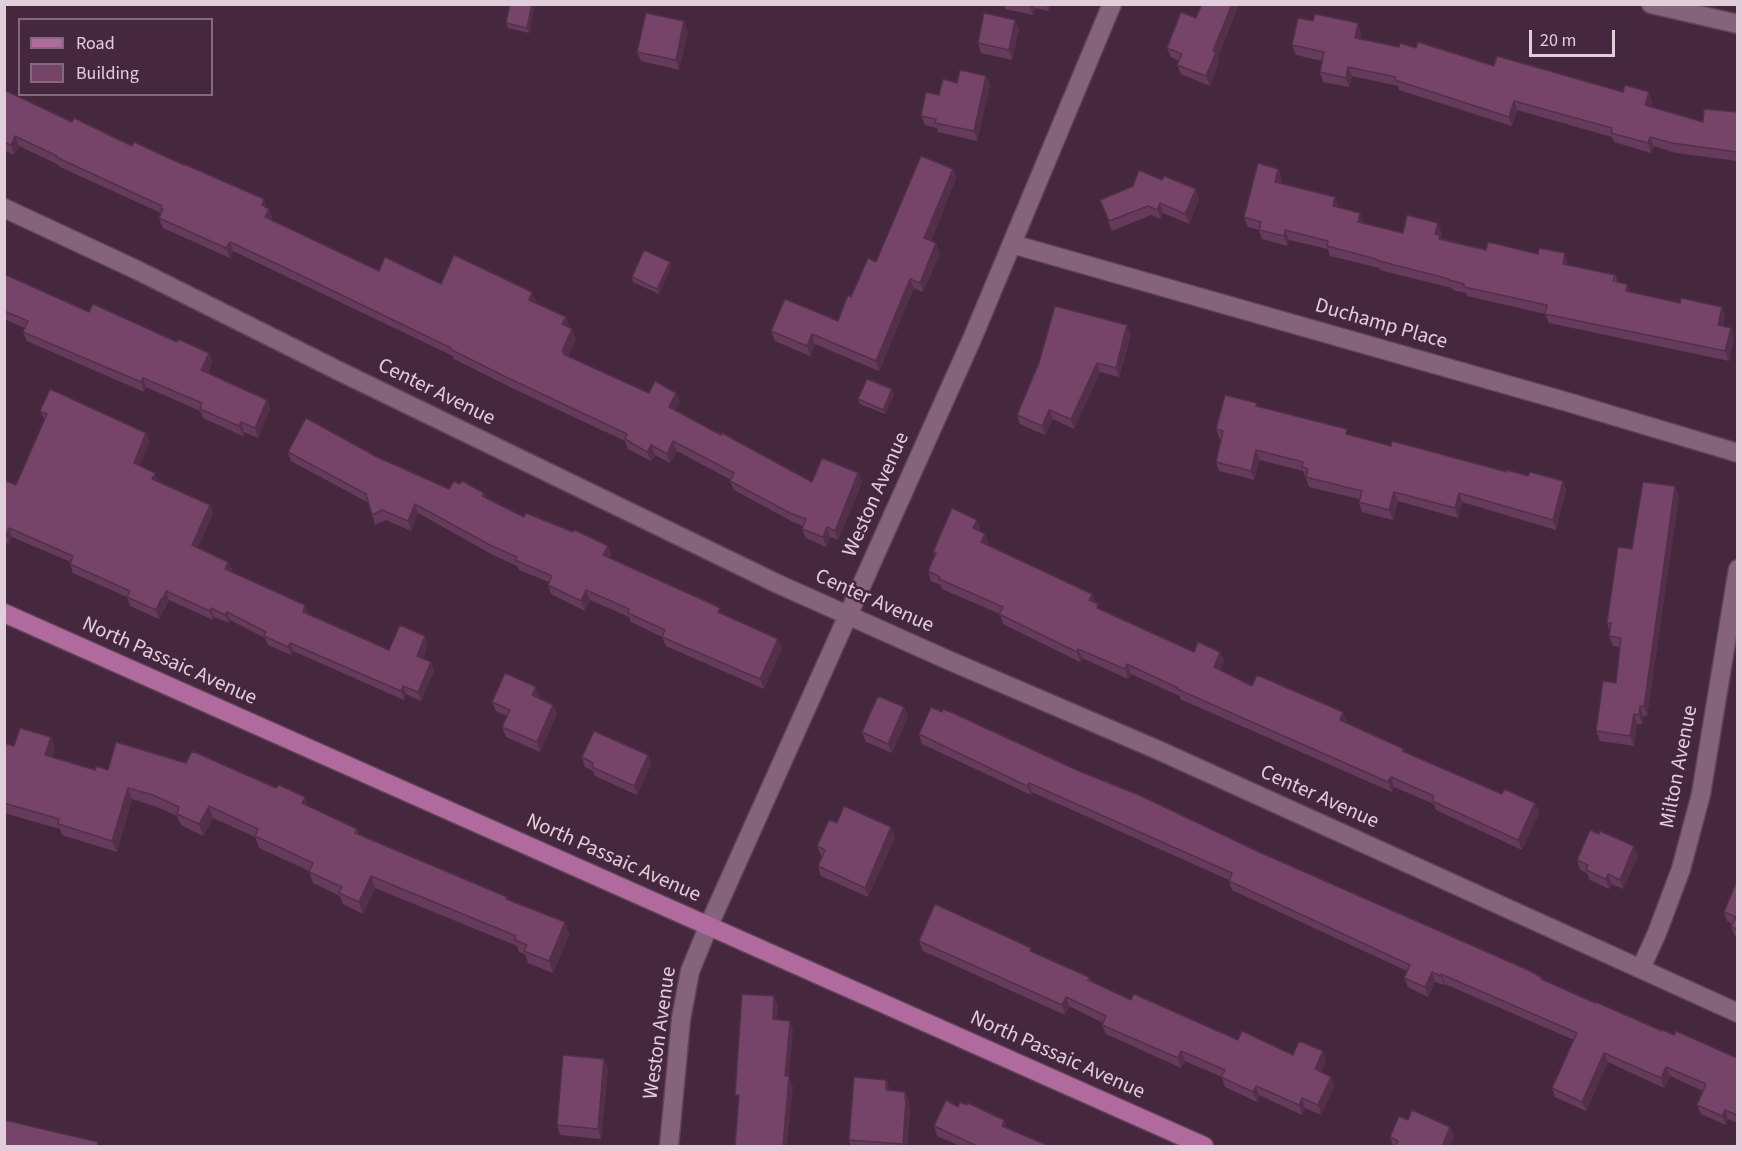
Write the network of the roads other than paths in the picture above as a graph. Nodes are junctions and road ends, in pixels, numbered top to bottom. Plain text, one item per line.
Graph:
1 (1112, 4) edge
2 (1652, 4) edge
3 (1737, 24) edge
4 (4, 208) edge
5 (1011, 244) junction
6 (1737, 453) edge
7 (1737, 568) edge
8 (4, 613) edge
9 (848, 615) junction
10 (709, 925) junction
11 (1641, 968) junction
12 (1737, 1013) edge
13 (669, 1146) edge
14 (1203, 1146) edge

1 - 5 street, Weston Avenue
2 - 3 street
4 - 9 street, Center Avenue
5 - 6 street, Duchamp Place
5 - 9 street, Weston Avenue
7 - 11 street, Milton Avenue
8 - 10 main road, North Passaic Avenue
9 - 10 street, Weston Avenue
9 - 11 street, Center Avenue
10 - 13 street, Weston Avenue
10 - 14 main road, North Passaic Avenue
11 - 12 street, Center Avenue

